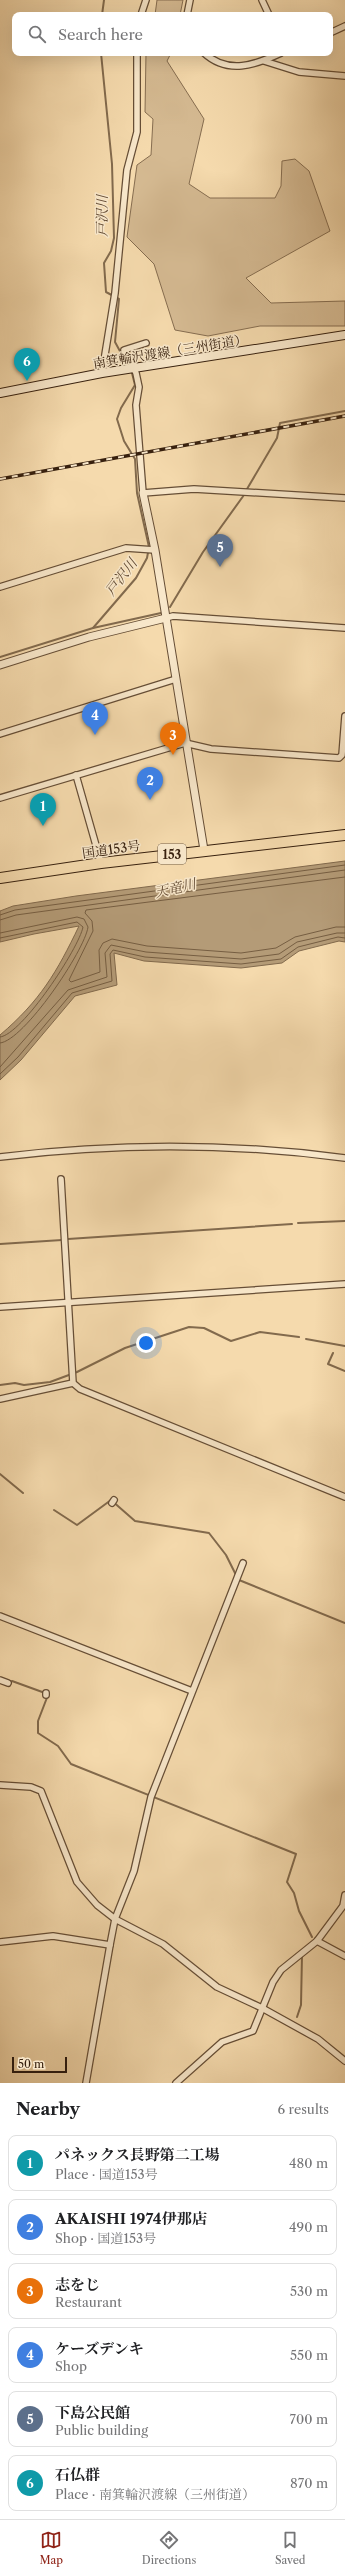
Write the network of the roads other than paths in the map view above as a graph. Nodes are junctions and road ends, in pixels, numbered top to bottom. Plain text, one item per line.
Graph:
1 (146, 0) edge
2 (190, 0) edge
3 (262, 0) edge
4 (142, 12) edge
5 (188, 12) edge
6 (268, 12) edge
7 (345, 26) edge
8 (333, 32) edge
9 (137, 56) edge
10 (208, 56) edge
11 (275, 56) edge
12 (264, 61) junction
13 (345, 76) edge
14 (345, 335) edge
15 (146, 343) dead end
16 (134, 369) junction
17 (102, 373) junction
18 (0, 393) edge
19 (143, 493) junction
20 (345, 498) edge
21 (154, 550) junction
22 (0, 587) edge
23 (166, 618) junction
24 (345, 628) edge
25 (0, 665) edge
26 (176, 679) junction
27 (345, 716) edge
28 (0, 734) edge
29 (185, 743) junction
30 (76, 775) junction
31 (0, 798) edge
32 (345, 835) edge
33 (204, 850) junction
34 (101, 863) junction
35 (0, 878) edge
36 (0, 1157) edge
37 (345, 1158) edge
38 (61, 1179) dead end
39 (345, 1284) edge
40 (69, 1303) junction
41 (0, 1307) edge
42 (73, 1377) junction
43 (0, 1399) edge
44 (345, 1496) edge
45 (243, 1563) dead end
46 (0, 1616) edge
47 (0, 1680) edge
48 (8, 1683) dead end
49 (192, 1691) junction
50 (0, 1785) edge
51 (345, 1895) edge
52 (115, 1919) junction
53 (317, 1941) junction
54 (0, 1942) edge
55 (110, 1944) junction
56 (345, 1956) edge
57 (262, 2008) junction
58 (345, 2061) edge
59 (86, 2083) edge
60 (176, 2083) edge

1 - 4 street
2 - 5 street
3 - 6 street
7 - 8 street
9 - 17 street
10 - 12 street
11 - 12 street
12 - 13 street
14 - 16 main road, 南箕輪沢渡線（三州街道）
15 - 16 street
16 - 17 main road, 南箕輪沢渡線（三州街道）
16 - 19 street
17 - 18 main road, 南箕輪沢渡線（三州街道）
19 - 20 street
19 - 21 street
21 - 22 street
21 - 23 street
23 - 24 street
23 - 25 street
23 - 26 street
26 - 28 street
26 - 29 street
27 - 29 street
29 - 30 street
29 - 33 street
30 - 31 street
30 - 34 street
32 - 33 highway, 国道153号 / 153
33 - 34 highway, 国道153号 / 153
34 - 35 highway, 国道153号 / 153
36 - 37 street
38 - 40 street
39 - 40 street
40 - 41 street
40 - 42 street
42 - 43 street
42 - 44 street
45 - 49 street
46 - 49 street
47 - 48 street
49 - 52 street
50 - 52 street
51 - 53 street
52 - 55 street
52 - 57 street
53 - 56 street
53 - 57 street
54 - 55 street
55 - 59 street
57 - 58 street
57 - 60 street

